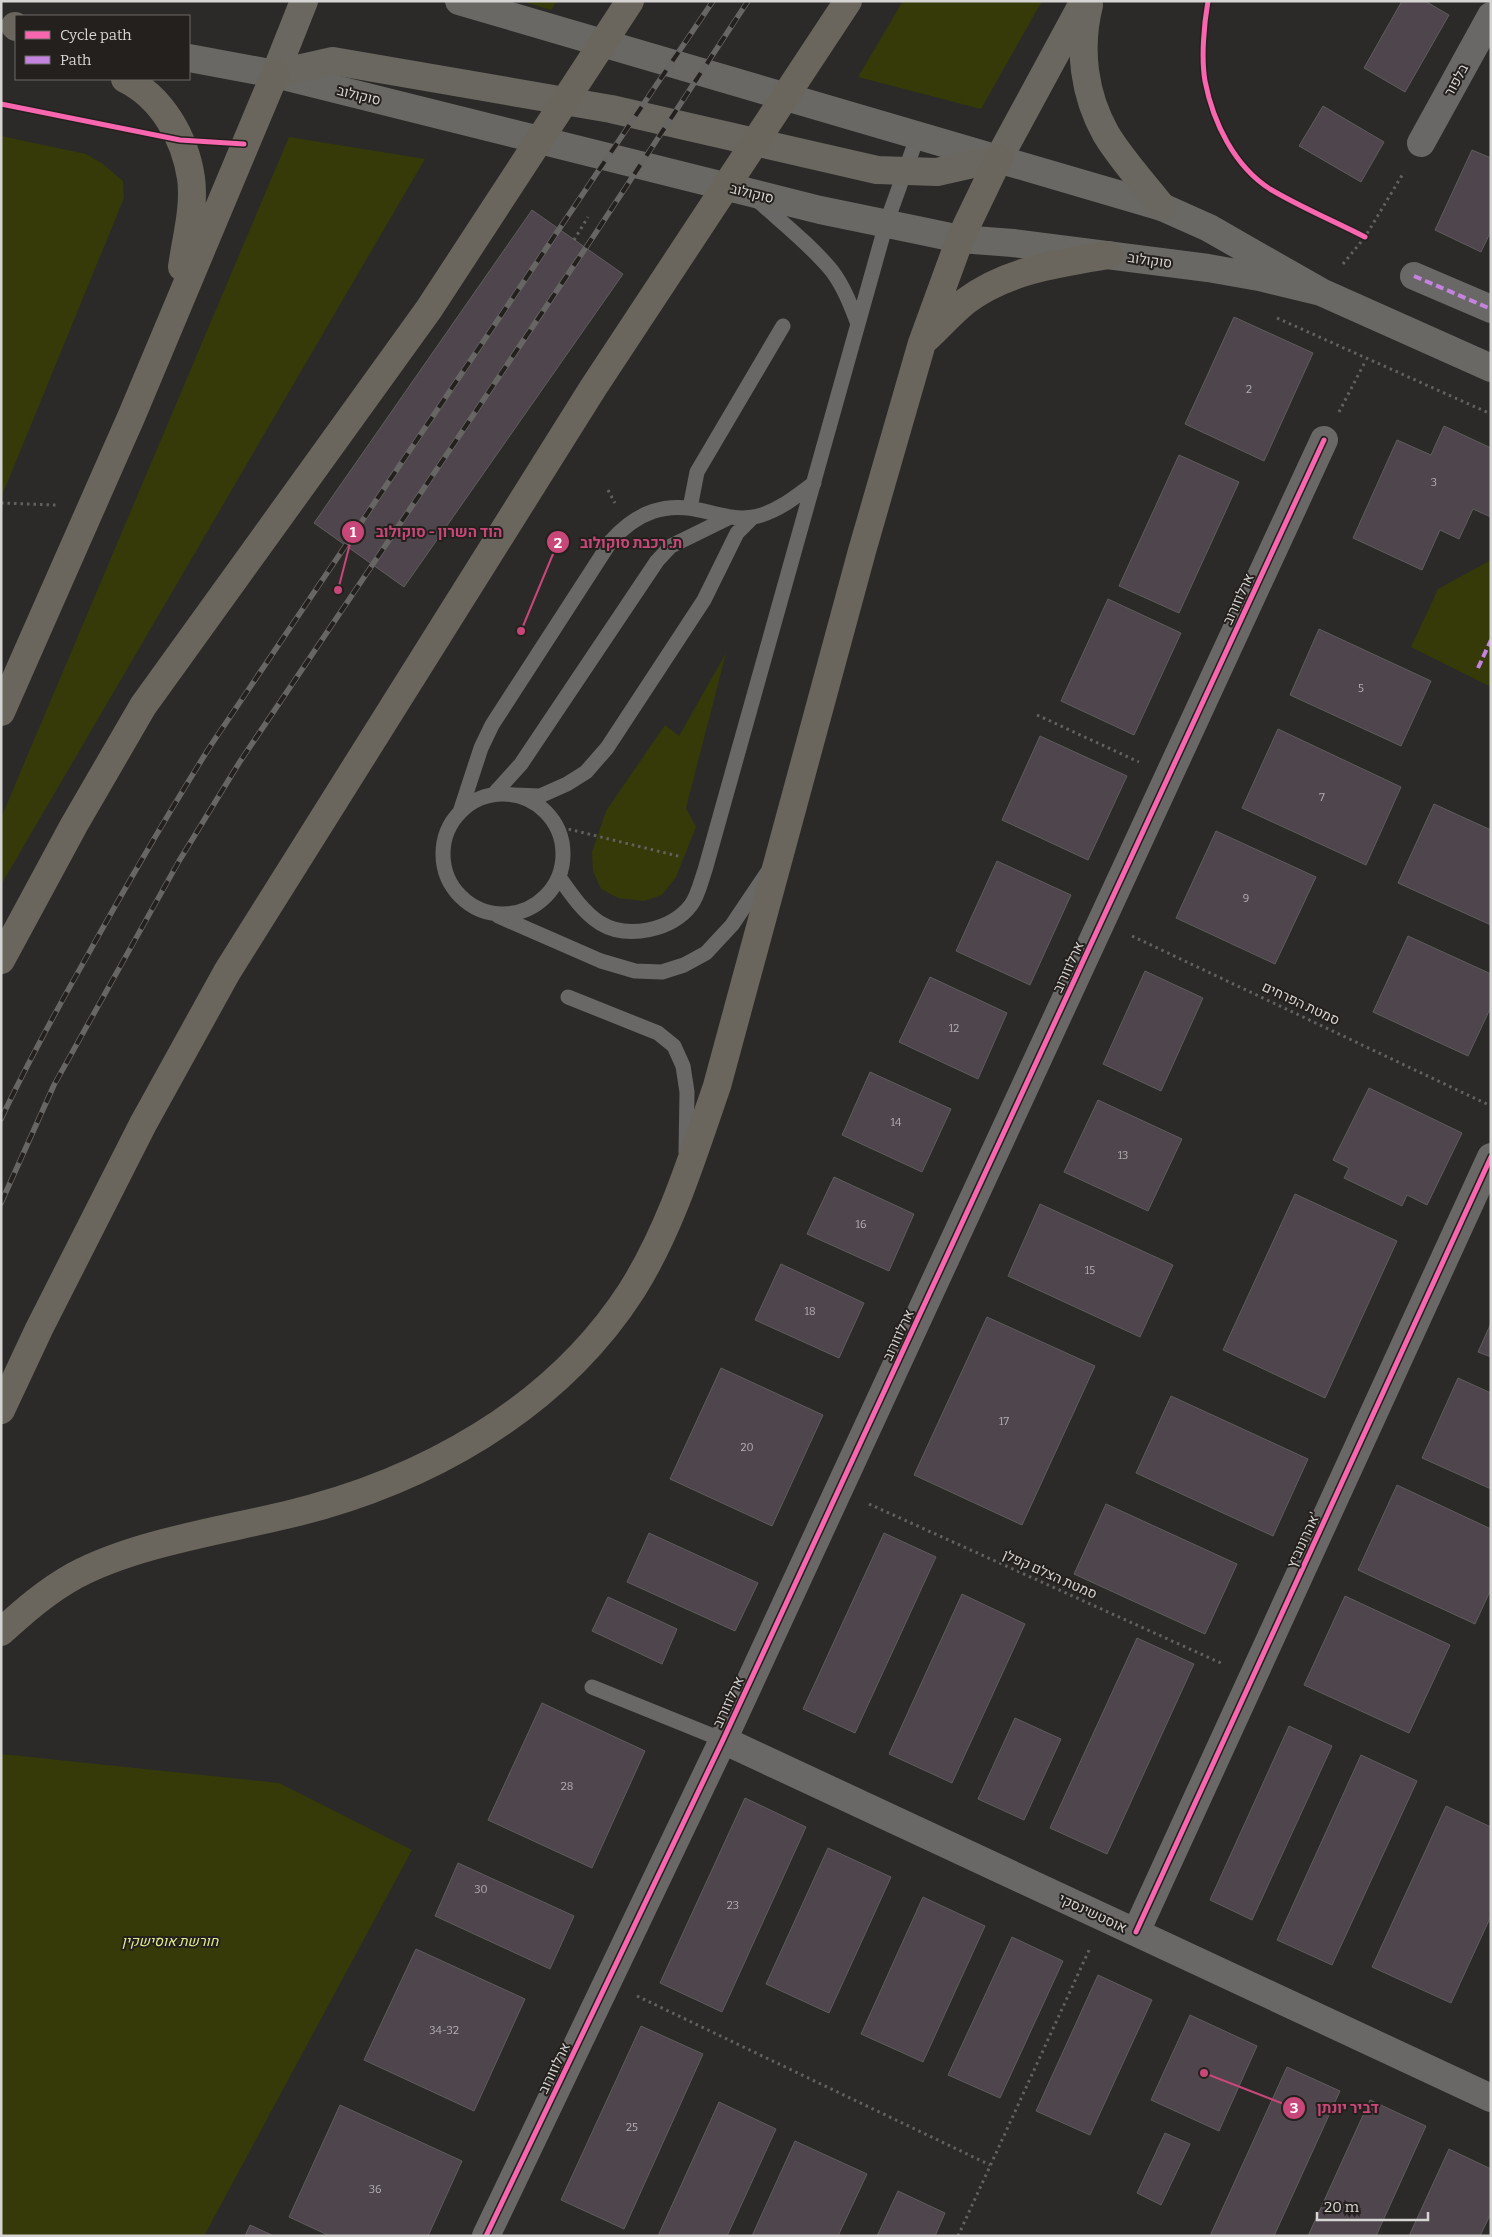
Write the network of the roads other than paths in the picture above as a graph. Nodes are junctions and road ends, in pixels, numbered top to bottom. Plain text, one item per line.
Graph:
1 (304, 1) edge
2 (459, 1) edge
3 (630, 1) edge
4 (1084, 1) edge
5 (1089, 1) edge
6 (844, 7) edge
7 (1491, 16) edge
8 (190, 58) edge
9 (275, 74) junction
10 (127, 80) edge
11 (918, 135) junction
12 (1421, 143) road end
13 (1000, 158) junction
14 (904, 171) junction
15 (749, 192) junction
16 (1162, 207) junction
17 (886, 224) junction
18 (960, 239) junction
19 (1109, 255) junction
20 (1414, 276) dead end
21 (1321, 292) junction
22 (1491, 309) edge
23 (174, 315) junction
24 (858, 324) junction
25 (784, 326) dead end
26 (922, 343) junction
27 (1491, 368) edge
28 (1324, 440) road end
29 (814, 483) junction
30 (690, 508) junction
31 (730, 517) junction
32 (753, 517) junction
33 (1, 712) edge
34 (493, 794) junction
35 (514, 795) junction
36 (460, 812) junction
37 (780, 855) junction
38 (559, 877) junction
39 (492, 913) junction
40 (1, 960) edge
41 (568, 997) dead end
42 (1491, 1157) edge
43 (685, 1176) junction
44 (1, 1410) edge
45 (1, 1632) edge
46 (592, 1687) dead end
47 (723, 1740) junction
48 (1136, 1932) junction
49 (1491, 2098) edge
50 (493, 2234) edge

1 - 9 main road
2 - 11 main road, סוקולוב
3 - 40 highway
4 - 13 main road
5 - 16 main road
6 - 44 highway
7 - 12 street, בלפור
8 - 9 main road, סוקולוב
9 - 14 main road
9 - 15 main road, סוקולוב
9 - 23 highway
10 - 23 highway
11 - 13 main road, סוקולוב
11 - 14 lane
13 - 14 main road
13 - 16 main road, סוקולוב
13 - 18 highway
14 - 17 lane
15 - 17 main road, סוקולוב
15 - 24 lane
16 - 21 main road, סוקולוב
17 - 18 main road, סוקולוב
17 - 24 lane
18 - 19 main road, סוקולוב
18 - 26 highway
19 - 21 main road, סוקולוב
19 - 26 highway
20 - 22 street
21 - 27 main road, סוקולוב
23 - 33 highway
24 - 29 lane
25 - 30 lane
26 - 37 highway
28 - 47 street, ארלוזורוב
29 - 32 lane
29 - 38 lane
30 - 31 lane
30 - 36 lane
31 - 32 lane
31 - 34 lane
32 - 35 lane
34 - 35 lane
34 - 36 lane
35 - 38 lane
36 - 39 lane
37 - 39 lane
37 - 43 highway
38 - 39 lane
41 - 43 lane
42 - 48 street, אהרונוביץ'
43 - 45 highway
46 - 47 lane
47 - 48 street, אוסטשינסקי
47 - 50 street, ארלוזורוב
48 - 49 street, אוסטשינסקי

